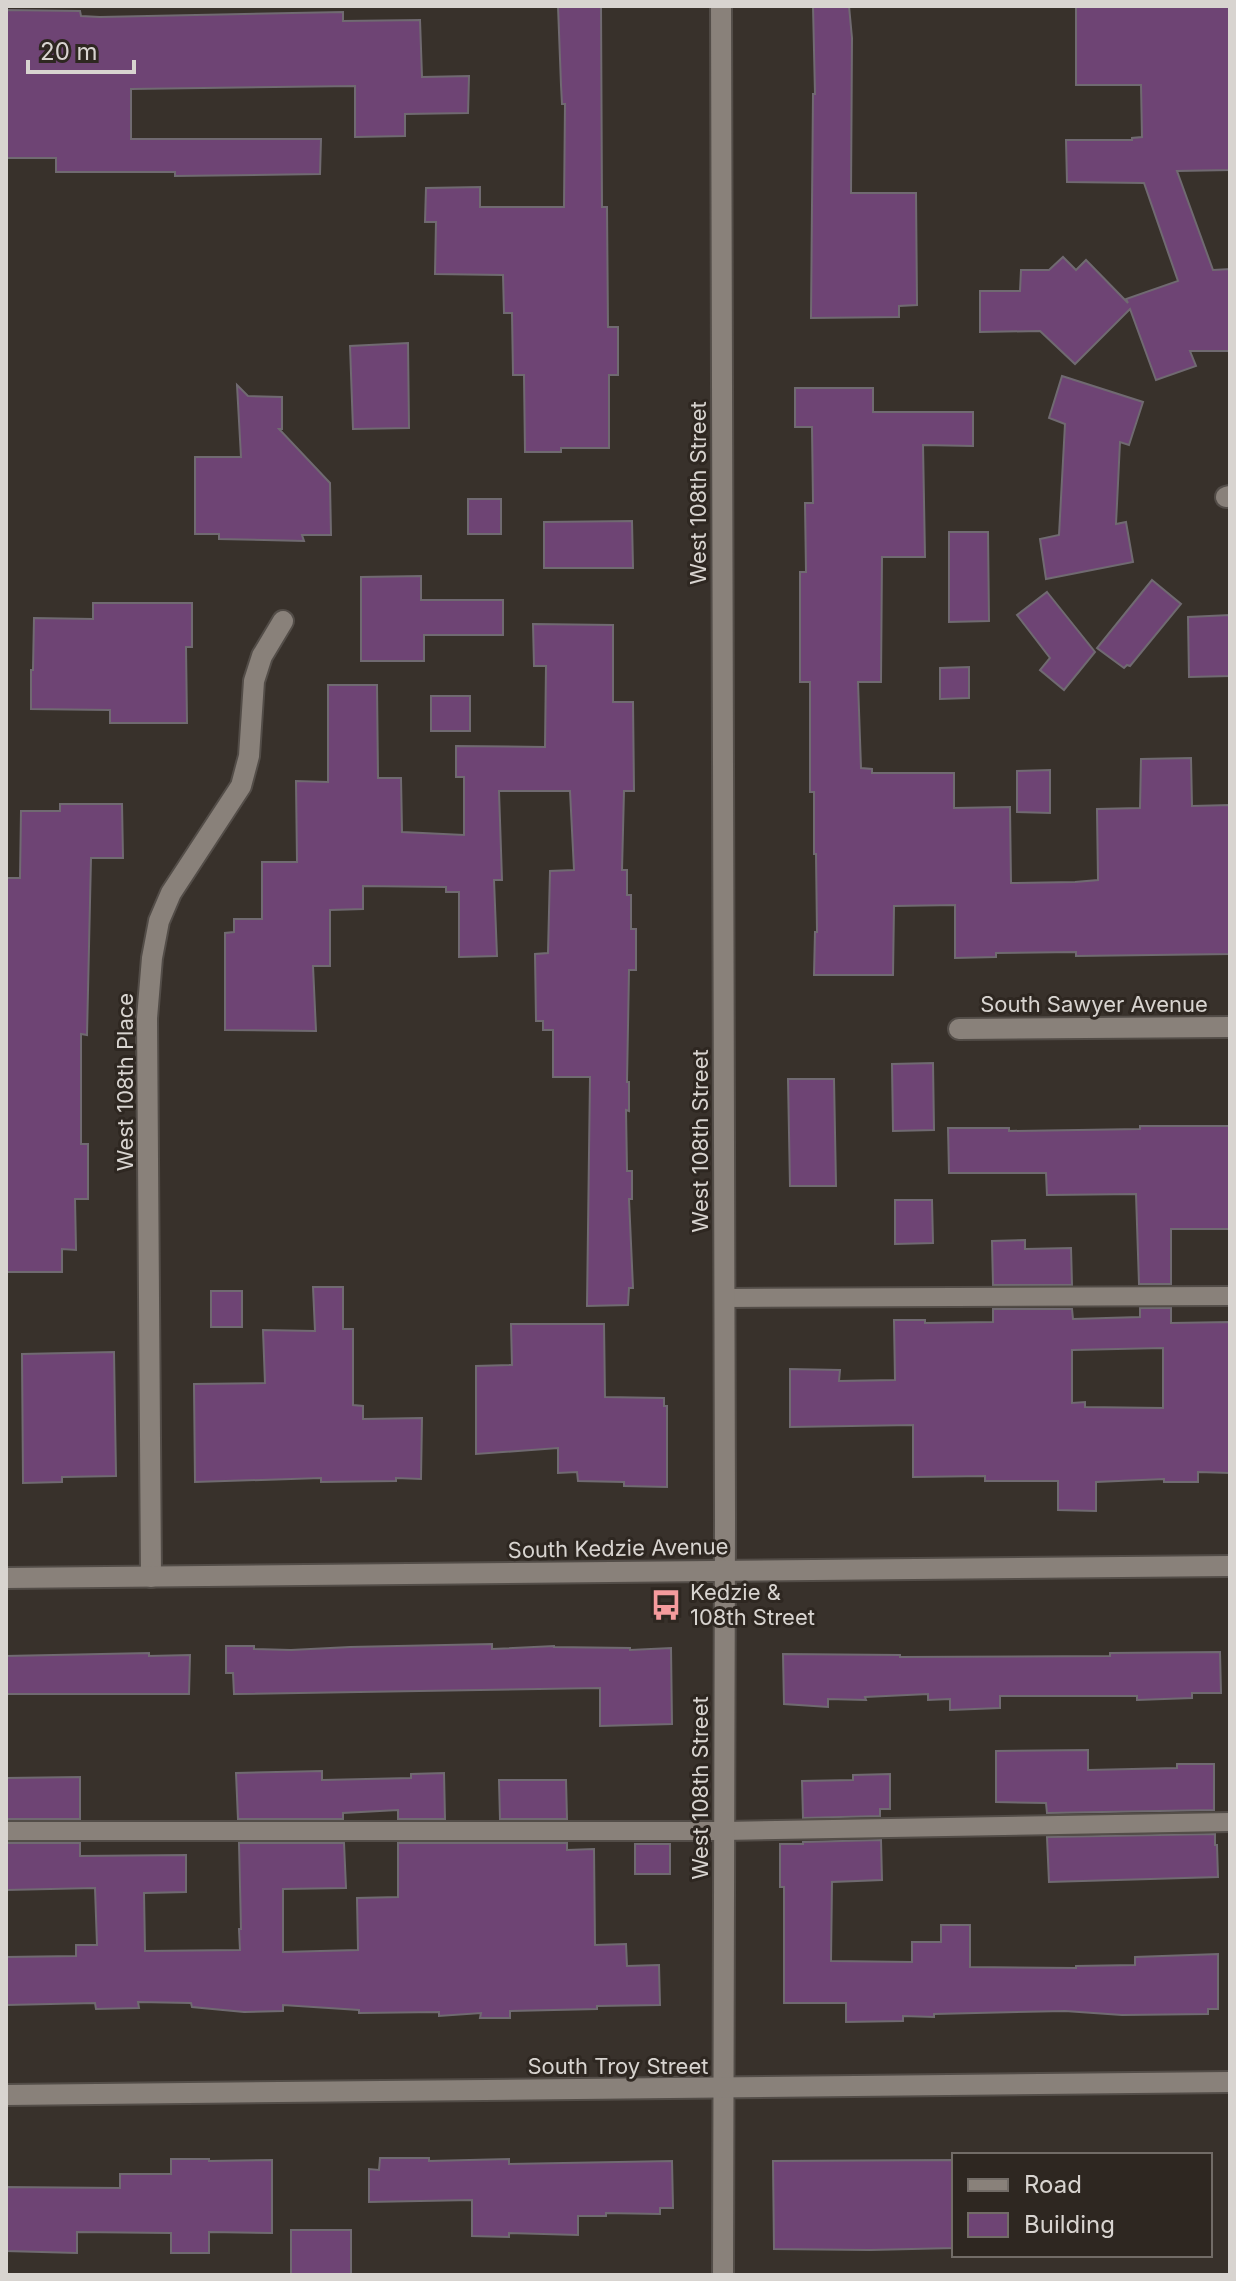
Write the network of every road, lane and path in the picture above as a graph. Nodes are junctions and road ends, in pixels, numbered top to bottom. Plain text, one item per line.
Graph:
1 (721, 6) edge
2 (283, 621) dead end
3 (1230, 1027) edge
4 (959, 1029) dead end
5 (1230, 1296) edge
6 (725, 1298) junction
7 (1230, 1566) edge
8 (725, 1571) junction
9 (151, 1577) junction
10 (6, 1578) edge
11 (1230, 1822) edge
12 (6, 1831) edge
13 (724, 1831) junction
14 (1230, 2082) edge
15 (723, 2089) junction
16 (6, 2095) edge
17 (723, 2275) edge

1 - 6 street, West 108th Street
2 - 9 street, West 108th Place
3 - 4 street, South Sawyer Avenue
5 - 6 lane
6 - 8 street, West 108th Street
7 - 8 street, South Kedzie Avenue
8 - 9 street, South Kedzie Avenue
8 - 13 street, West 108th Street
9 - 10 street, South Kedzie Avenue
11 - 13 lane
12 - 13 lane
13 - 15 street, West 108th Street
14 - 15 street, South Troy Street
15 - 16 street, South Troy Street
15 - 17 street, West 108th Street

